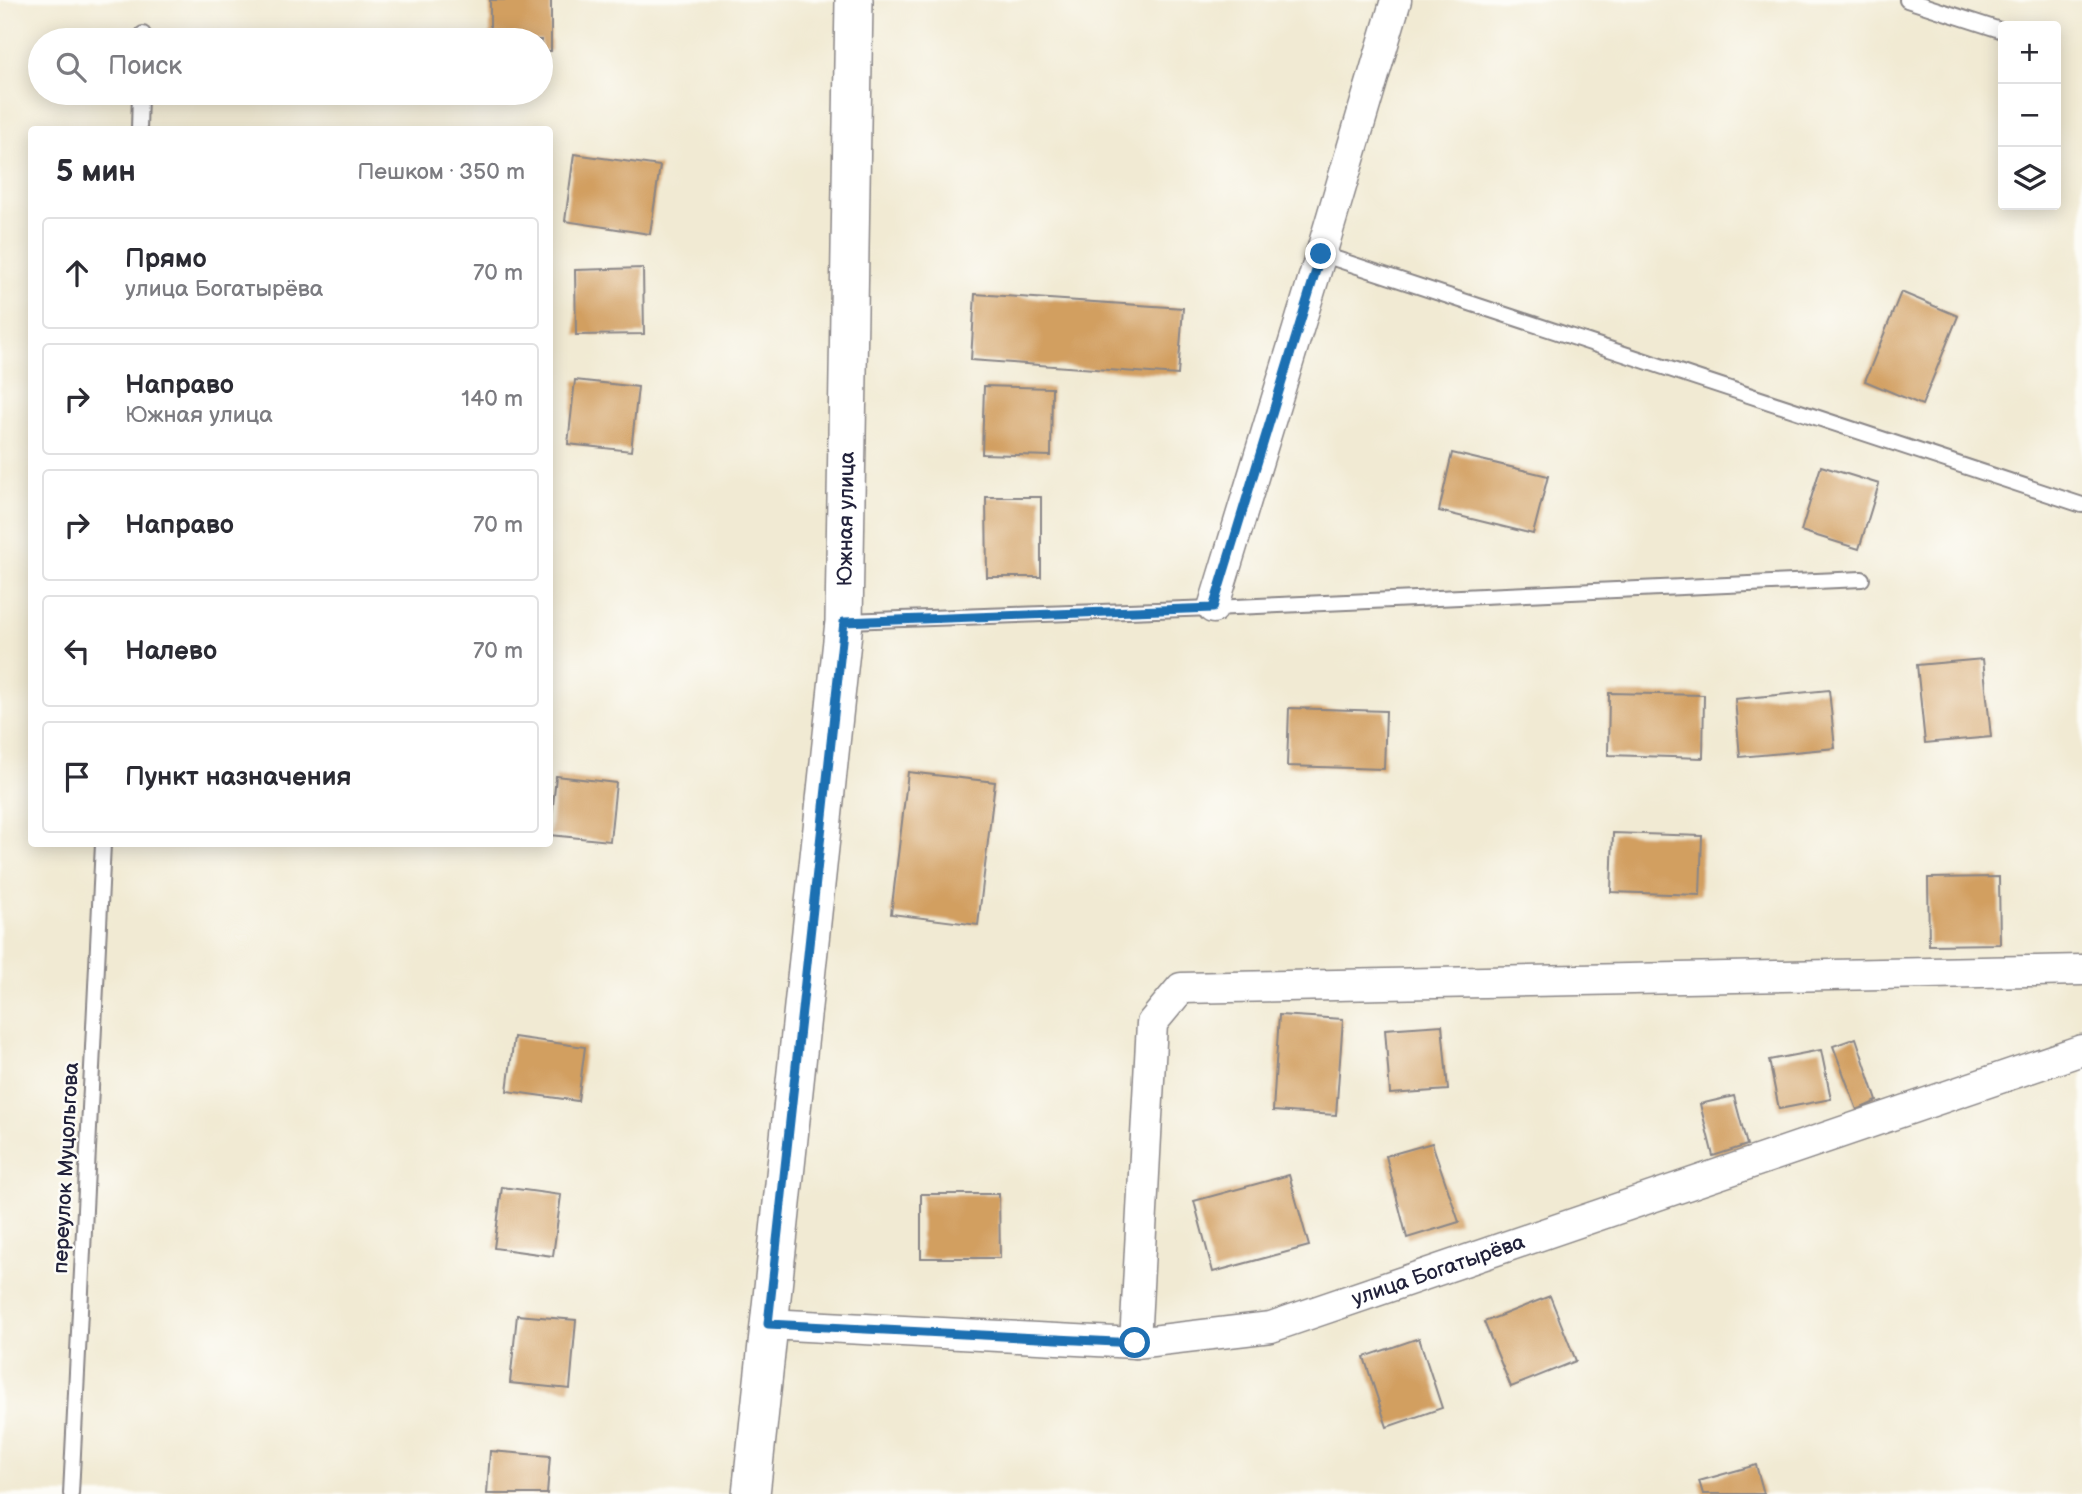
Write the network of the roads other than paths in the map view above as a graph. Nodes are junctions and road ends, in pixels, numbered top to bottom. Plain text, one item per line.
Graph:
1 (854, 0) edge
2 (1395, 0) edge
3 (1907, 0) edge
4 (1998, 29) edge
5 (140, 105) edge
6 (139, 126) edge
7 (1321, 254) junction
8 (2082, 505) edge
9 (1862, 579) dead end
10 (1213, 608) junction
11 (844, 622) junction
12 (103, 847) edge
13 (2082, 970) edge
14 (2082, 1050) edge
15 (768, 1324) junction
16 (1135, 1343) junction
17 (71, 1494) edge
18 (751, 1494) edge

1 - 11 street, Южная улица
2 - 7 street
3 - 4 lane
5 - 6 lane
7 - 8 lane
7 - 10 street
9 - 10 lane
10 - 11 lane
11 - 15 street, Южная улица
12 - 17 lane, переулок Муцольгова
13 - 16 street
14 - 16 street, улица Богатырёва
15 - 16 street, улица Богатырёва
15 - 18 street, Южная улица

